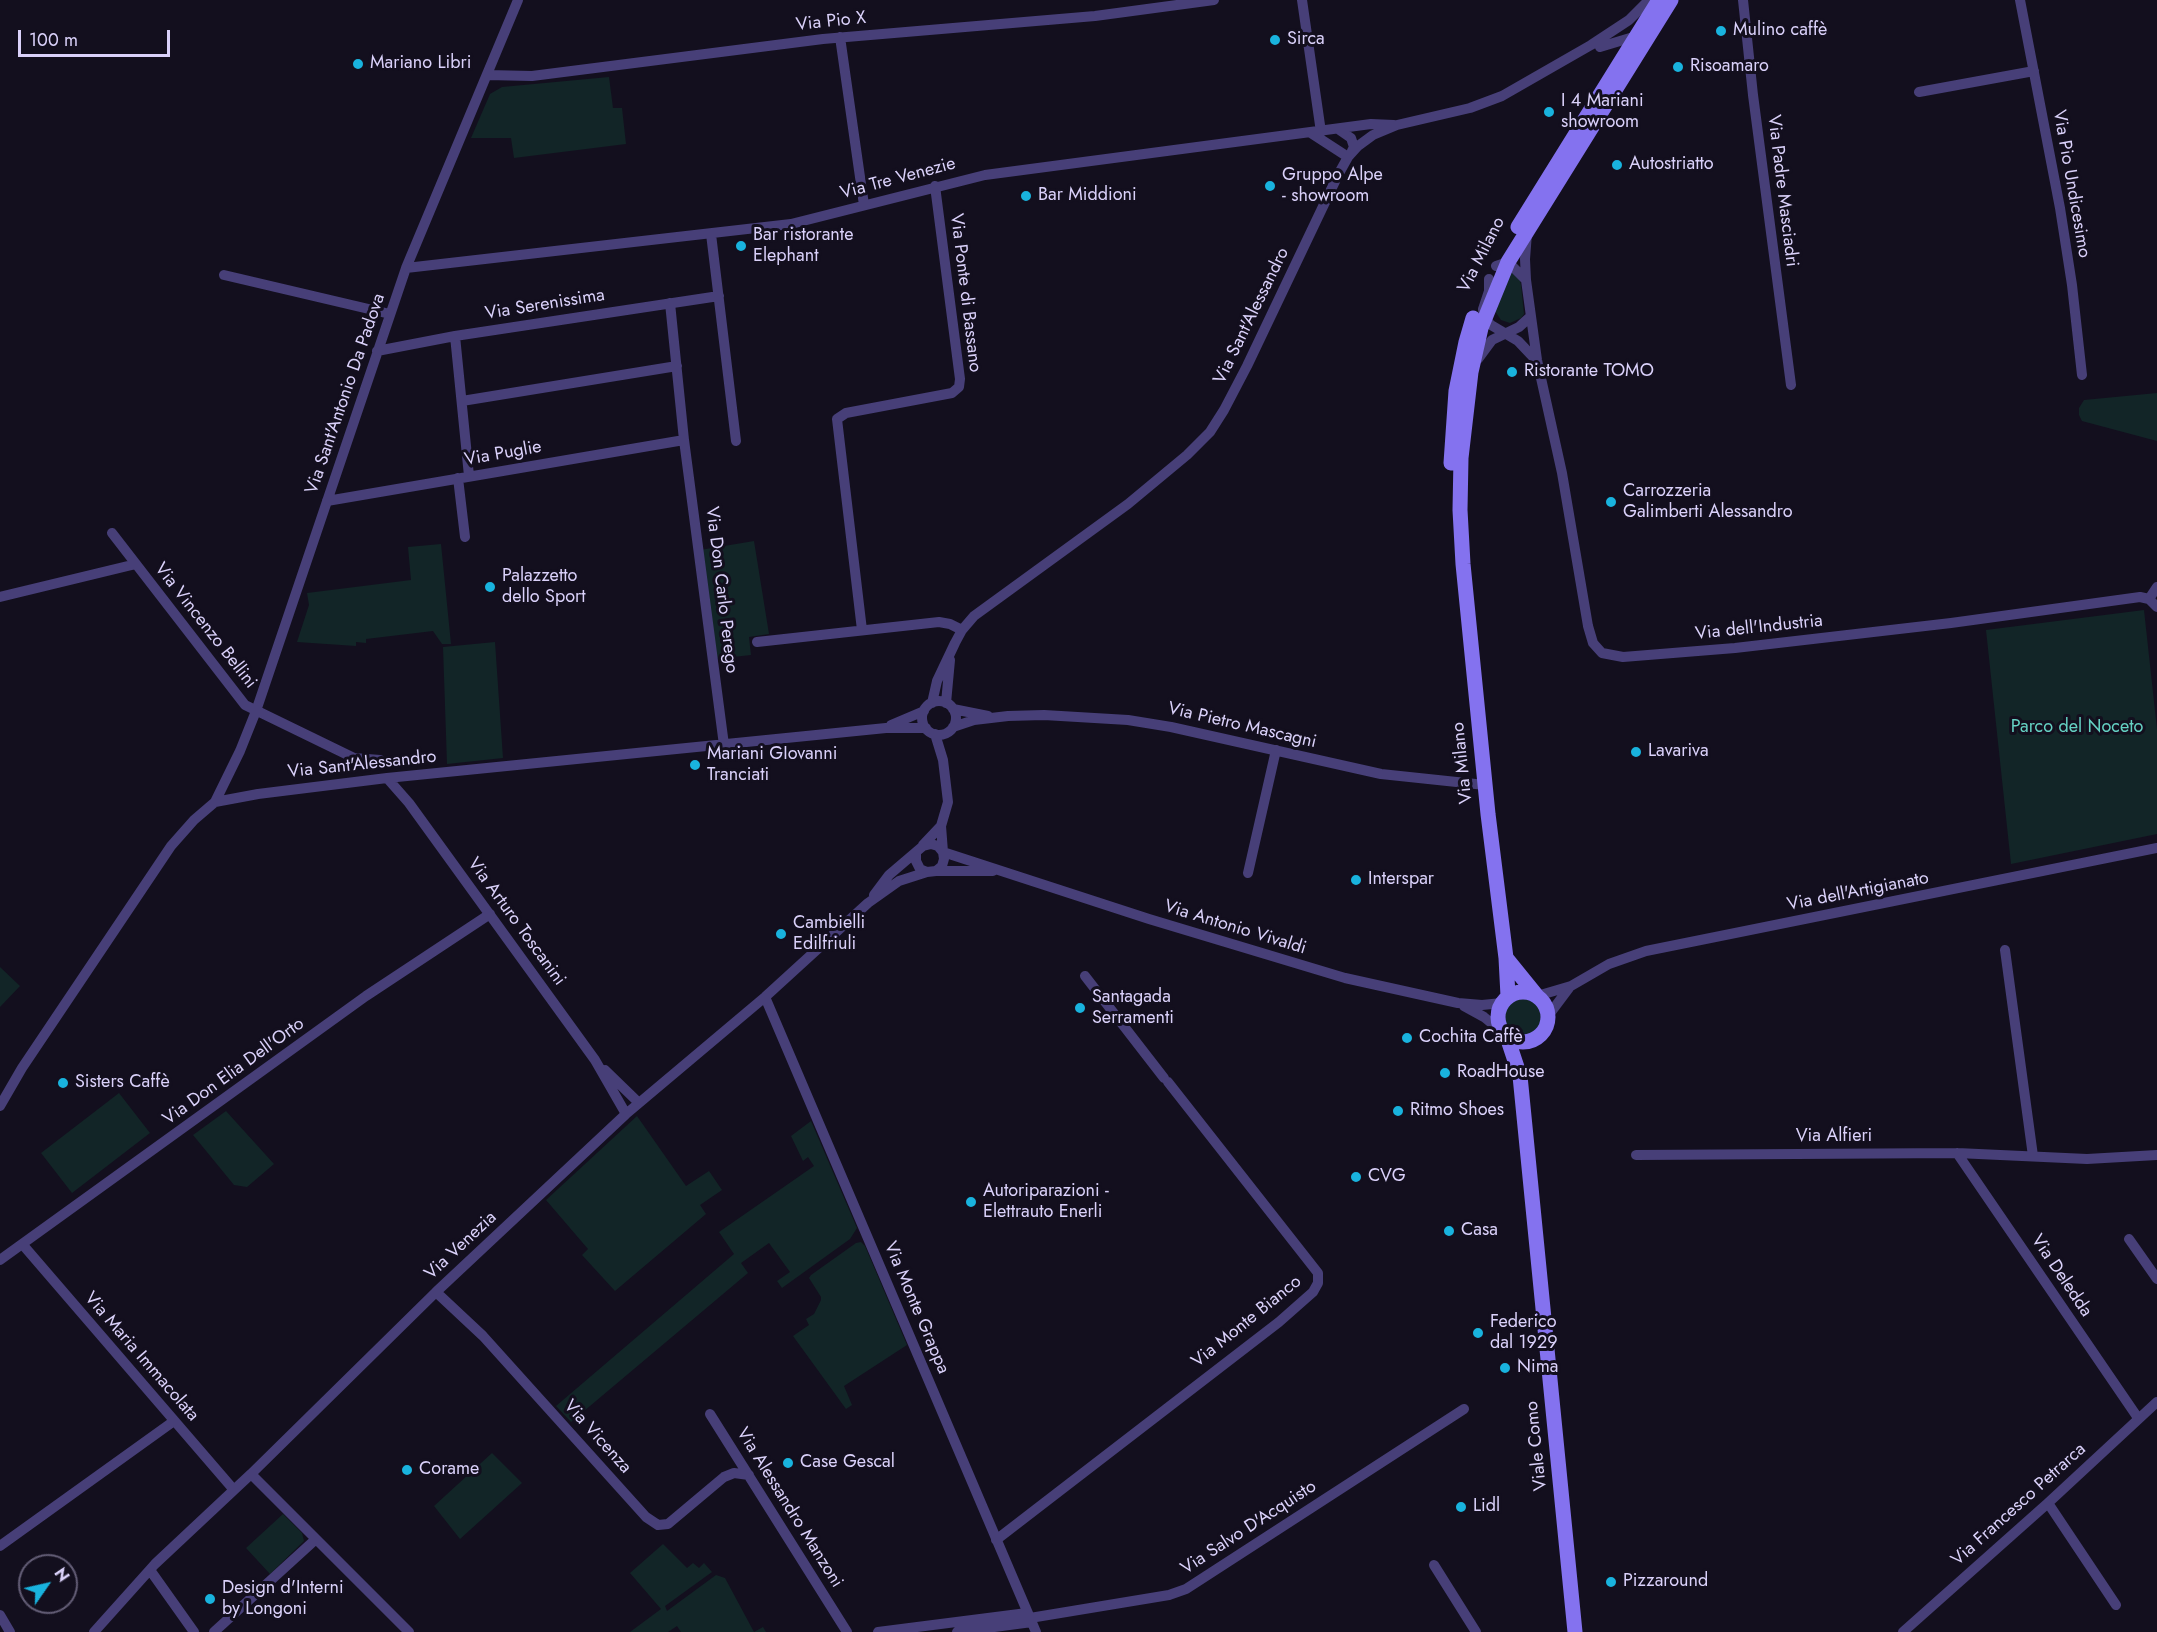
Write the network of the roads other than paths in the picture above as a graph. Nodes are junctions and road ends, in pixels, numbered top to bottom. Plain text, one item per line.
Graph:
1 (518, 0) edge
2 (1215, 0) edge
3 (1302, 0) edge
4 (1649, 0) edge
5 (1659, 0) edge
6 (1669, 0) edge
7 (1743, 0) edge
8 (2020, 0) edge
9 (1637, 36) junction
10 (840, 37) junction
11 (1596, 46) junction
12 (1619, 65) junction
13 (2034, 71) junction
14 (487, 75) junction
15 (1919, 93) dead end
16 (1397, 125) junction
17 (1338, 129) junction
18 (1316, 133) junction
19 (1350, 154) junction
20 (935, 186) junction
21 (864, 205) junction
22 (1528, 230) junction
23 (711, 234) junction
24 (406, 268) junction
25 (1498, 269) junction
26 (224, 275) dead end
27 (1526, 280) junction
28 (719, 296) junction
29 (670, 303) junction
30 (390, 314) junction
31 (1530, 317) junction
32 (1484, 318) junction
33 (1506, 333) junction
34 (455, 336) junction
35 (377, 351) junction
36 (1537, 360) junction
37 (677, 366) junction
38 (1471, 372) junction
39 (2082, 375) dead end
40 (1791, 385) dead end
41 (462, 401) junction
42 (684, 440) junction
43 (736, 441) dead end
44 (463, 477) junction
45 (327, 501) junction
46 (112, 533) dead end
47 (465, 537) dead end
48 (136, 564) junction
49 (1463, 564) junction
50 (2157, 587) edge
51 (0, 597) edge
52 (2153, 603) edge
53 (862, 630) junction
54 (962, 630) junction
55 (757, 642) dead end
56 (955, 643) junction
57 (950, 706) junction
58 (928, 707) junction
59 (256, 711) junction
60 (991, 717) junction
61 (886, 728) junction
62 (940, 731) junction
63 (724, 745) junction
64 (1276, 750) junction
65 (380, 760) dead end
66 (406, 777) junction
67 (387, 778) junction
68 (1485, 785) junction
69 (215, 802) junction
70 (409, 803) junction
71 (941, 826) junction
72 (2157, 848) edge
73 (920, 849) junction
74 (943, 852) junction
75 (1005, 871) junction
76 (932, 872) junction
77 (1248, 873) dead end
78 (868, 903) junction
79 (490, 914) junction
80 (2005, 950) dead end
81 (1506, 958) junction
82 (1085, 976) dead end
83 (1571, 986) junction
84 (1537, 996) junction
85 (765, 997) junction
86 (1505, 999) junction
87 (1458, 1003) junction
88 (1548, 1016) junction
89 (1504, 1034) junction
90 (1537, 1038) junction
91 (595, 1060) junction
92 (1520, 1076) junction
93 (639, 1103) junction
94 (0, 1106) edge
95 (626, 1114) junction
96 (1957, 1153) junction
97 (1636, 1155) dead end
98 (2157, 1155) edge
99 (2033, 1156) junction
100 (2129, 1239) dead end
101 (23, 1245) junction
102 (0, 1260) edge
103 (2157, 1279) edge
104 (436, 1292) junction
105 (2157, 1402) edge
106 (1464, 1409) dead end
107 (710, 1414) dead end
108 (2138, 1418) junction
109 (174, 1421) junction
110 (251, 1474) junction
111 (749, 1475) junction
112 (234, 1490) junction
113 (2048, 1503) junction
114 (316, 1539) junction
115 (996, 1540) junction
116 (0, 1546) edge
117 (1434, 1565) dead end
118 (150, 1570) junction
119 (2116, 1605) dead end
120 (0, 1615) edge
121 (841, 1620) junction
122 (1031, 1621) edge
123 (10, 1632) edge
124 (94, 1632) edge
125 (194, 1632) edge
126 (214, 1632) edge
127 (409, 1632) edge
128 (847, 1632) edge
129 (855, 1632) edge
130 (878, 1632) edge
131 (957, 1632) edge
132 (1476, 1632) edge
133 (1575, 1632) edge
134 (1903, 1632) edge

1 - 14 street, Via Sant'Antonio Da Padova
2 - 10 street, Via Pio X
3 - 18 street
4 - 11 street
5 - 9 main road, Via Milano
6 - 9 street
6 - 22 main road, Via Milano
7 - 40 street, Via Padre Masciadri
8 - 13 street, Via Pio Undicesimo
9 - 11 street
9 - 12 main road, Via Milano
10 - 14 street, Via Pio X
10 - 21 street
11 - 12 street
11 - 16 street, Via Sant'Alessandro
12 - 25 main road, Via Milano
13 - 15 street
13 - 39 street, Via Pio Undicesimo
14 - 24 street, Via Sant'Antonio Da Padova
16 - 17 street, Via Tre Venezie
16 - 19 street, Via Sant'Alessandro
17 - 18 street, Via Tre Venezie
17 - 19 street
18 - 19 street
18 - 20 street, Via Tre Venezie
19 - 54 street, Via Sant'Alessandro
20 - 21 street, Via Tre Venezie
20 - 53 street, Via Ponte di Bassano
21 - 23 street, Via Tre Venezie
22 - 25 main road, Via Milano
22 - 27 street
23 - 24 street, Via Tre Venezie
23 - 28 street
24 - 30 street, Via Sant'Antonio Da Padova
25 - 27 street
25 - 32 main road, Via Milano
25 - 32 street
25 - 49 main road, Via Milano
26 - 30 street
27 - 31 street
28 - 29 street, Via Serenissima
28 - 43 street
29 - 34 street, Via Serenissima
29 - 37 street, Via Don Carlo Perego
30 - 35 street, Via Sant'Antonio Da Padova
31 - 33 street
31 - 36 street
32 - 33 street
32 - 38 main road, Via Milano
33 - 36 street
33 - 38 street
34 - 35 street, Via Serenissima
34 - 41 street
35 - 45 street, Via Sant'Antonio Da Padova
36 - 52 street, Via dell'Industria
37 - 41 street
37 - 42 street, Via Don Carlo Perego
38 - 49 main road, Via Milano
41 - 44 street
42 - 44 street, Via Puglie
42 - 63 street, Via Don Carlo Perego
44 - 45 street, Via Puglie
44 - 47 street
45 - 59 street, Via Sant'Antonio Da Padova
46 - 48 street, Via Vincenzo Bellini
48 - 51 street, Via Vincenzo Bellini
48 - 59 street, Via Vincenzo Bellini
49 - 68 main road, Via Milano
50 - 52 street
53 - 54 street
53 - 55 street
54 - 56 street, Via Sant'Alessandro
56 - 57 street, Via Sant'Alessandro
56 - 58 street, Via Sant'Alessandro
57 - 58 street
57 - 60 street, Via Pietro Mascagni
57 - 62 street
58 - 61 street, Via Sant'Alessandro
58 - 62 street
59 - 65 street, Via Vincenzo Bellini
59 - 69 street, Via Sant'Antonio Da Padova
60 - 62 street, Via Pietro Mascagni
60 - 64 street, Via Pietro Mascagni
61 - 62 street, Via Sant'Alessandro
61 - 63 street, Via Sant'Alessandro
62 - 71 street
63 - 66 street, Via Sant'Alessandro
64 - 68 street, Via Pietro Mascagni
64 - 77 street
66 - 67 street, Via Sant'Alessandro
66 - 70 street, Via Arturo Toscanini
67 - 69 street, Via Sant'Alessandro
67 - 70 street, Via Arturo Toscanini
68 - 81 main road, Via Milano
69 - 94 street, Via Sant'Alessandro
70 - 79 street, Via Arturo Toscanini
71 - 73 street, Via Venezia
71 - 74 street
72 - 83 street, Via dell'Artigianato
73 - 74 street
73 - 76 street
73 - 78 street, Via Venezia
74 - 75 street, Via Antonio Vivaldi
74 - 76 street
75 - 76 street, Via Venezia
75 - 87 street, Via Antonio Vivaldi
76 - 78 street, Via Venezia
78 - 85 street, Via Venezia
79 - 91 street, Via Arturo Toscanini
79 - 101 street, Via Don Elia Dell'Orto
80 - 99 street
81 - 84 main road
81 - 86 main road, Via Milano
82 - 115 street, Via Monte Bianco
83 - 84 street, Via dell'Artigianato
83 - 88 street, Via dell'Artigianato
84 - 86 main road
84 - 88 main road
85 - 93 street, Via Venezia
85 - 115 street, Via Monte Grappa
86 - 87 street
86 - 89 main road
87 - 89 street
88 - 90 main road
89 - 90 main road
89 - 92 main road, Viale Como
90 - 92 main road
91 - 93 street
91 - 95 street
92 - 133 main road, Viale Como
93 - 95 street, Via Venezia
95 - 104 street, Via Venezia
96 - 97 street, Via Alfieri
96 - 99 street, Via Alfieri
96 - 108 street, Via Deledda
98 - 99 street, Via Alfieri
100 - 103 street
101 - 102 street, Via Don Elia Dell'Orto
101 - 109 street, Via Maria Immacolata
104 - 110 street, Via Venezia
104 - 111 street, Via Vicenza
105 - 108 street, Via Francesco Petrarca
106 - 122 street, Via Salvo D'Acquisto
107 - 111 street, Via Alessandro Manzoni
108 - 113 street, Via Francesco Petrarca
109 - 112 street, Via Maria Immacolata
109 - 116 street
110 - 112 street, Via Venezia
110 - 114 street
111 - 121 street, Via Alessandro Manzoni
112 - 118 street, Via Venezia
113 - 119 street
113 - 134 street, Via Francesco Petrarca
114 - 126 street
114 - 127 street
115 - 122 street, Via Monte Grappa
117 - 132 street
118 - 124 street, Via Venezia
118 - 125 street
120 - 123 street
121 - 128 street, Via Alessandro Manzoni
121 - 129 street, Via Alessandro Manzoni
122 - 130 street, Via Salvo D'Acquisto
122 - 131 street, Via Salvo D'Acquisto

